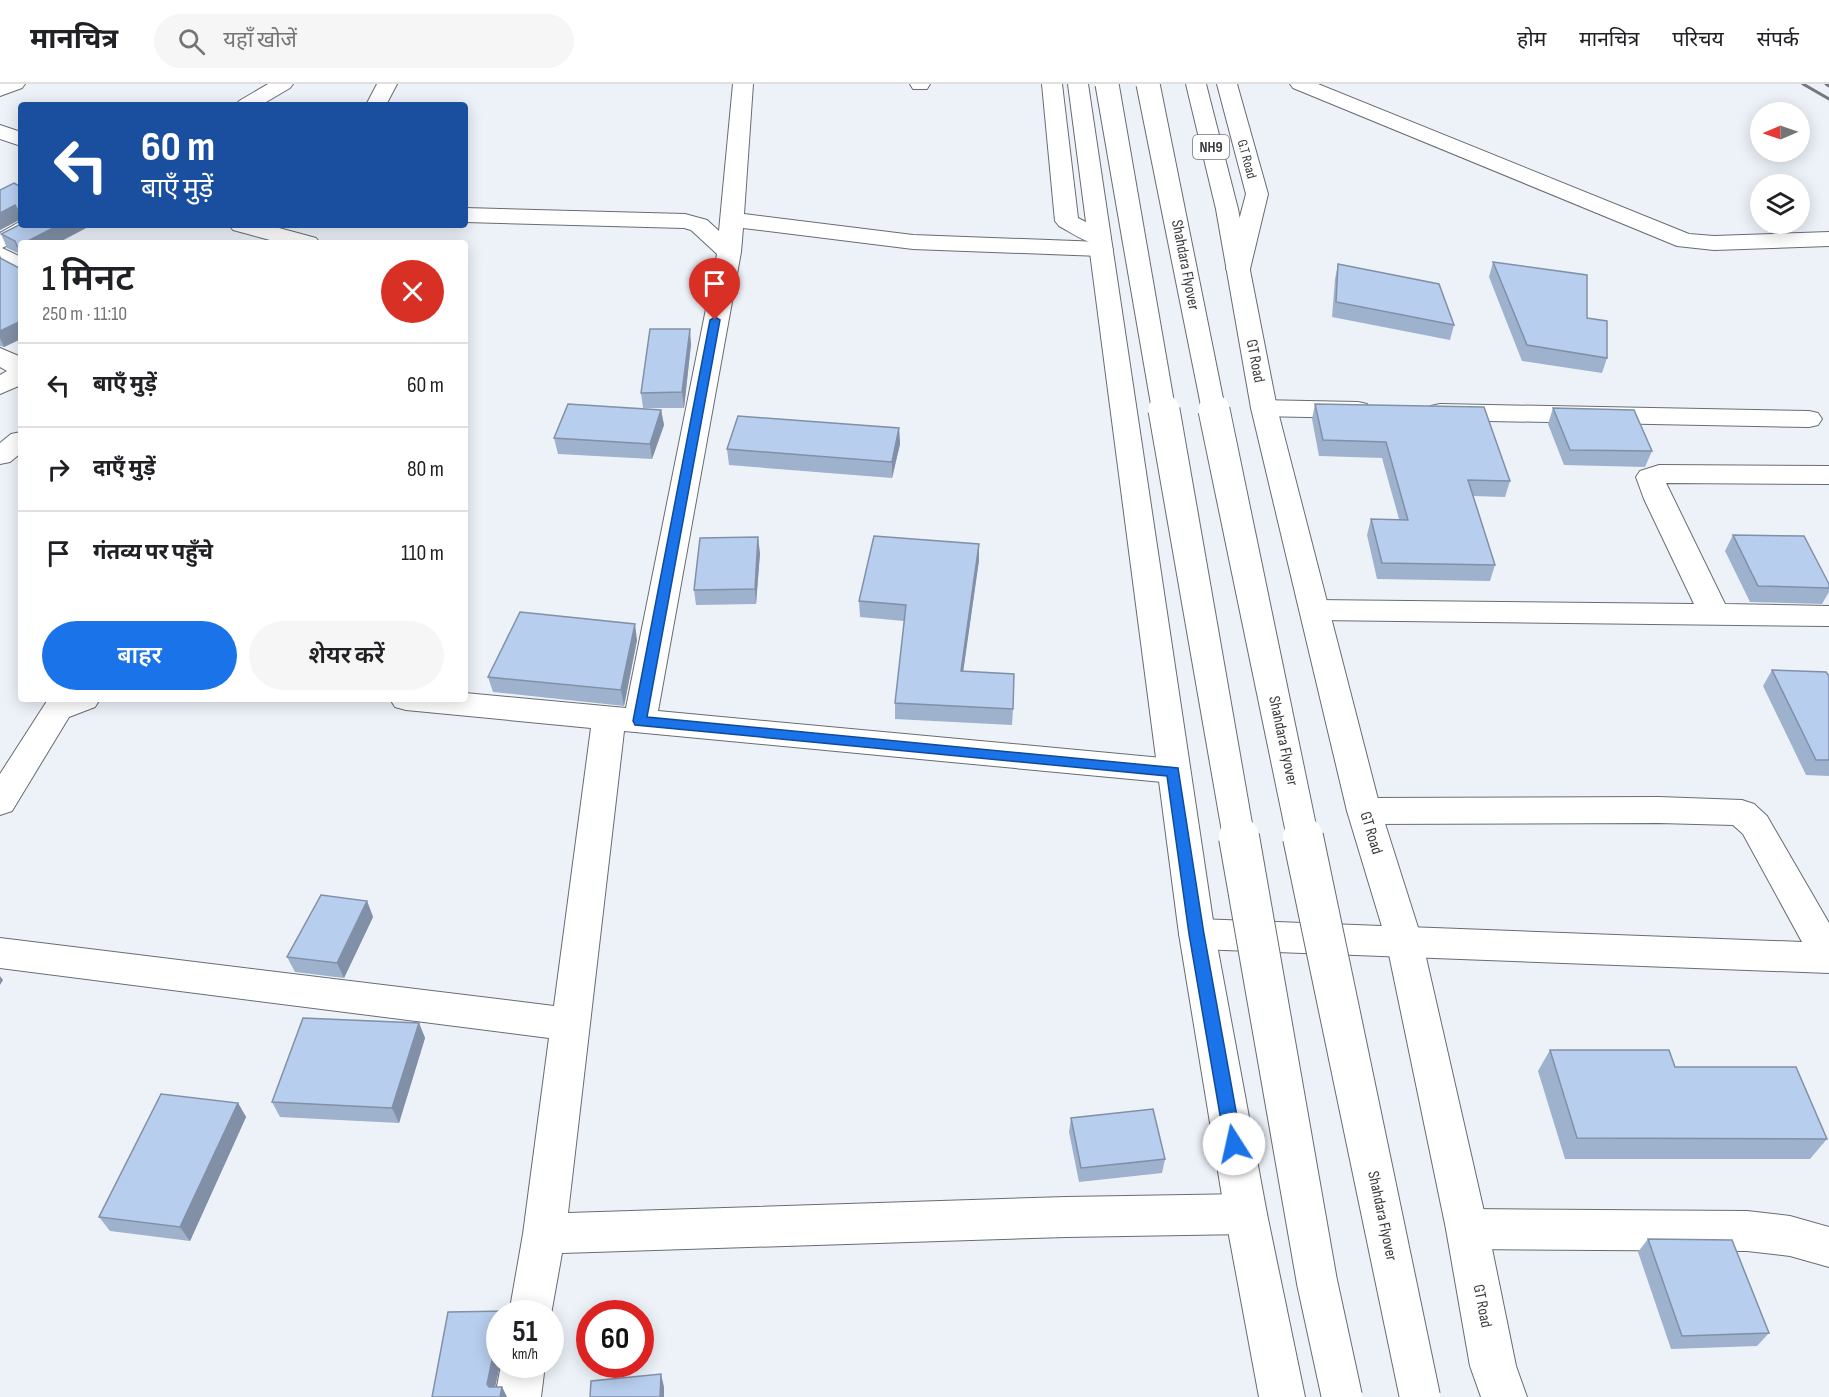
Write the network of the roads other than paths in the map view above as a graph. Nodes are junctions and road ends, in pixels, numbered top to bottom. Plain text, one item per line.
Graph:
1 (15, 84) edge
2 (283, 84) edge
3 (387, 84) edge
4 (743, 84) edge
5 (1052, 84) edge
6 (1078, 84) edge
7 (1107, 84) edge
8 (1148, 84) edge
9 (1196, 84) edge
10 (1227, 84) edge
11 (1300, 84) edge
12 (0, 90) edge
13 (251, 102) edge
14 (377, 102) edge
15 (0, 131) edge
16 (18, 139) edge
17 (468, 215) edge
18 (732, 220) junction
19 (26, 228) edge
20 (246, 228) edge
21 (282, 228) edge
22 (262, 238) edge
23 (1829, 238) edge
24 (280, 240) edge
25 (0, 242) edge
26 (1100, 243) junction
27 (729, 252) junction
28 (0, 255) edge
29 (18, 264) edge
30 (1238, 269) junction
31 (0, 356) edge
32 (18, 366) edge
33 (18, 377) edge
34 (0, 386) edge
35 (1264, 408) junction
36 (1383, 411) edge
37 (1418, 411) edge
38 (1809, 419) dead end
39 (18, 442) edge
40 (0, 456) edge
41 (1829, 475) edge
42 (1315, 610) junction
43 (1714, 614) junction
44 (1829, 616) edge
45 (75, 702) edge
46 (437, 702) edge
47 (624, 720) junction
48 (1173, 771) junction
49 (0, 802) edge
50 (1364, 811) junction
51 (1197, 934) junction
52 (1404, 940) junction
53 (0, 953) edge
54 (1829, 958) edge
55 (570, 1024) junction
56 (1246, 1214) junction
57 (1467, 1229) junction
58 (544, 1234) junction
59 (1829, 1246) edge
60 (533, 1300) edge
61 (522, 1378) edge
62 (518, 1397) edge
63 (1282, 1397) edge
64 (1342, 1397) edge
65 (1420, 1397) edge
66 (1504, 1397) edge

1 - 12 main road
2 - 13 main road
3 - 14 main road
4 - 18 main road
5 - 26 main road
6 - 26 main road
7 - 64 main road, bridge
8 - 65 main road, Shahdara Flyover, bridge
9 - 30 main road, NH9
10 - 30 main road, G.T Road
11 - 23 main road
15 - 16 main road
17 - 27 main road
18 - 26 main road
18 - 27 main road
19 - 25 main road
20 - 22 main road
21 - 22 main road
22 - 24 main road
26 - 48 main road
27 - 47 main road
28 - 29 main road
30 - 35 main road, GT Road
31 - 32 main road
33 - 34 main road
35 - 36 main road
35 - 42 main road, GT Road
37 - 38 main road
39 - 40 main road
41 - 43 main road
42 - 43 main road
42 - 50 main road, GT Road
43 - 44 main road
45 - 49 main road
46 - 47 main road
47 - 48 main road
47 - 55 main road
48 - 51 main road
50 - 52 main road, GT Road
50 - 54 main road
51 - 52 main road
51 - 56 main road
52 - 54 main road
52 - 57 main road, GT Road
53 - 55 main road
55 - 58 main road
56 - 58 main road
56 - 63 main road
57 - 59 main road
57 - 66 main road, GT Road
58 - 60 main road
61 - 62 main road

